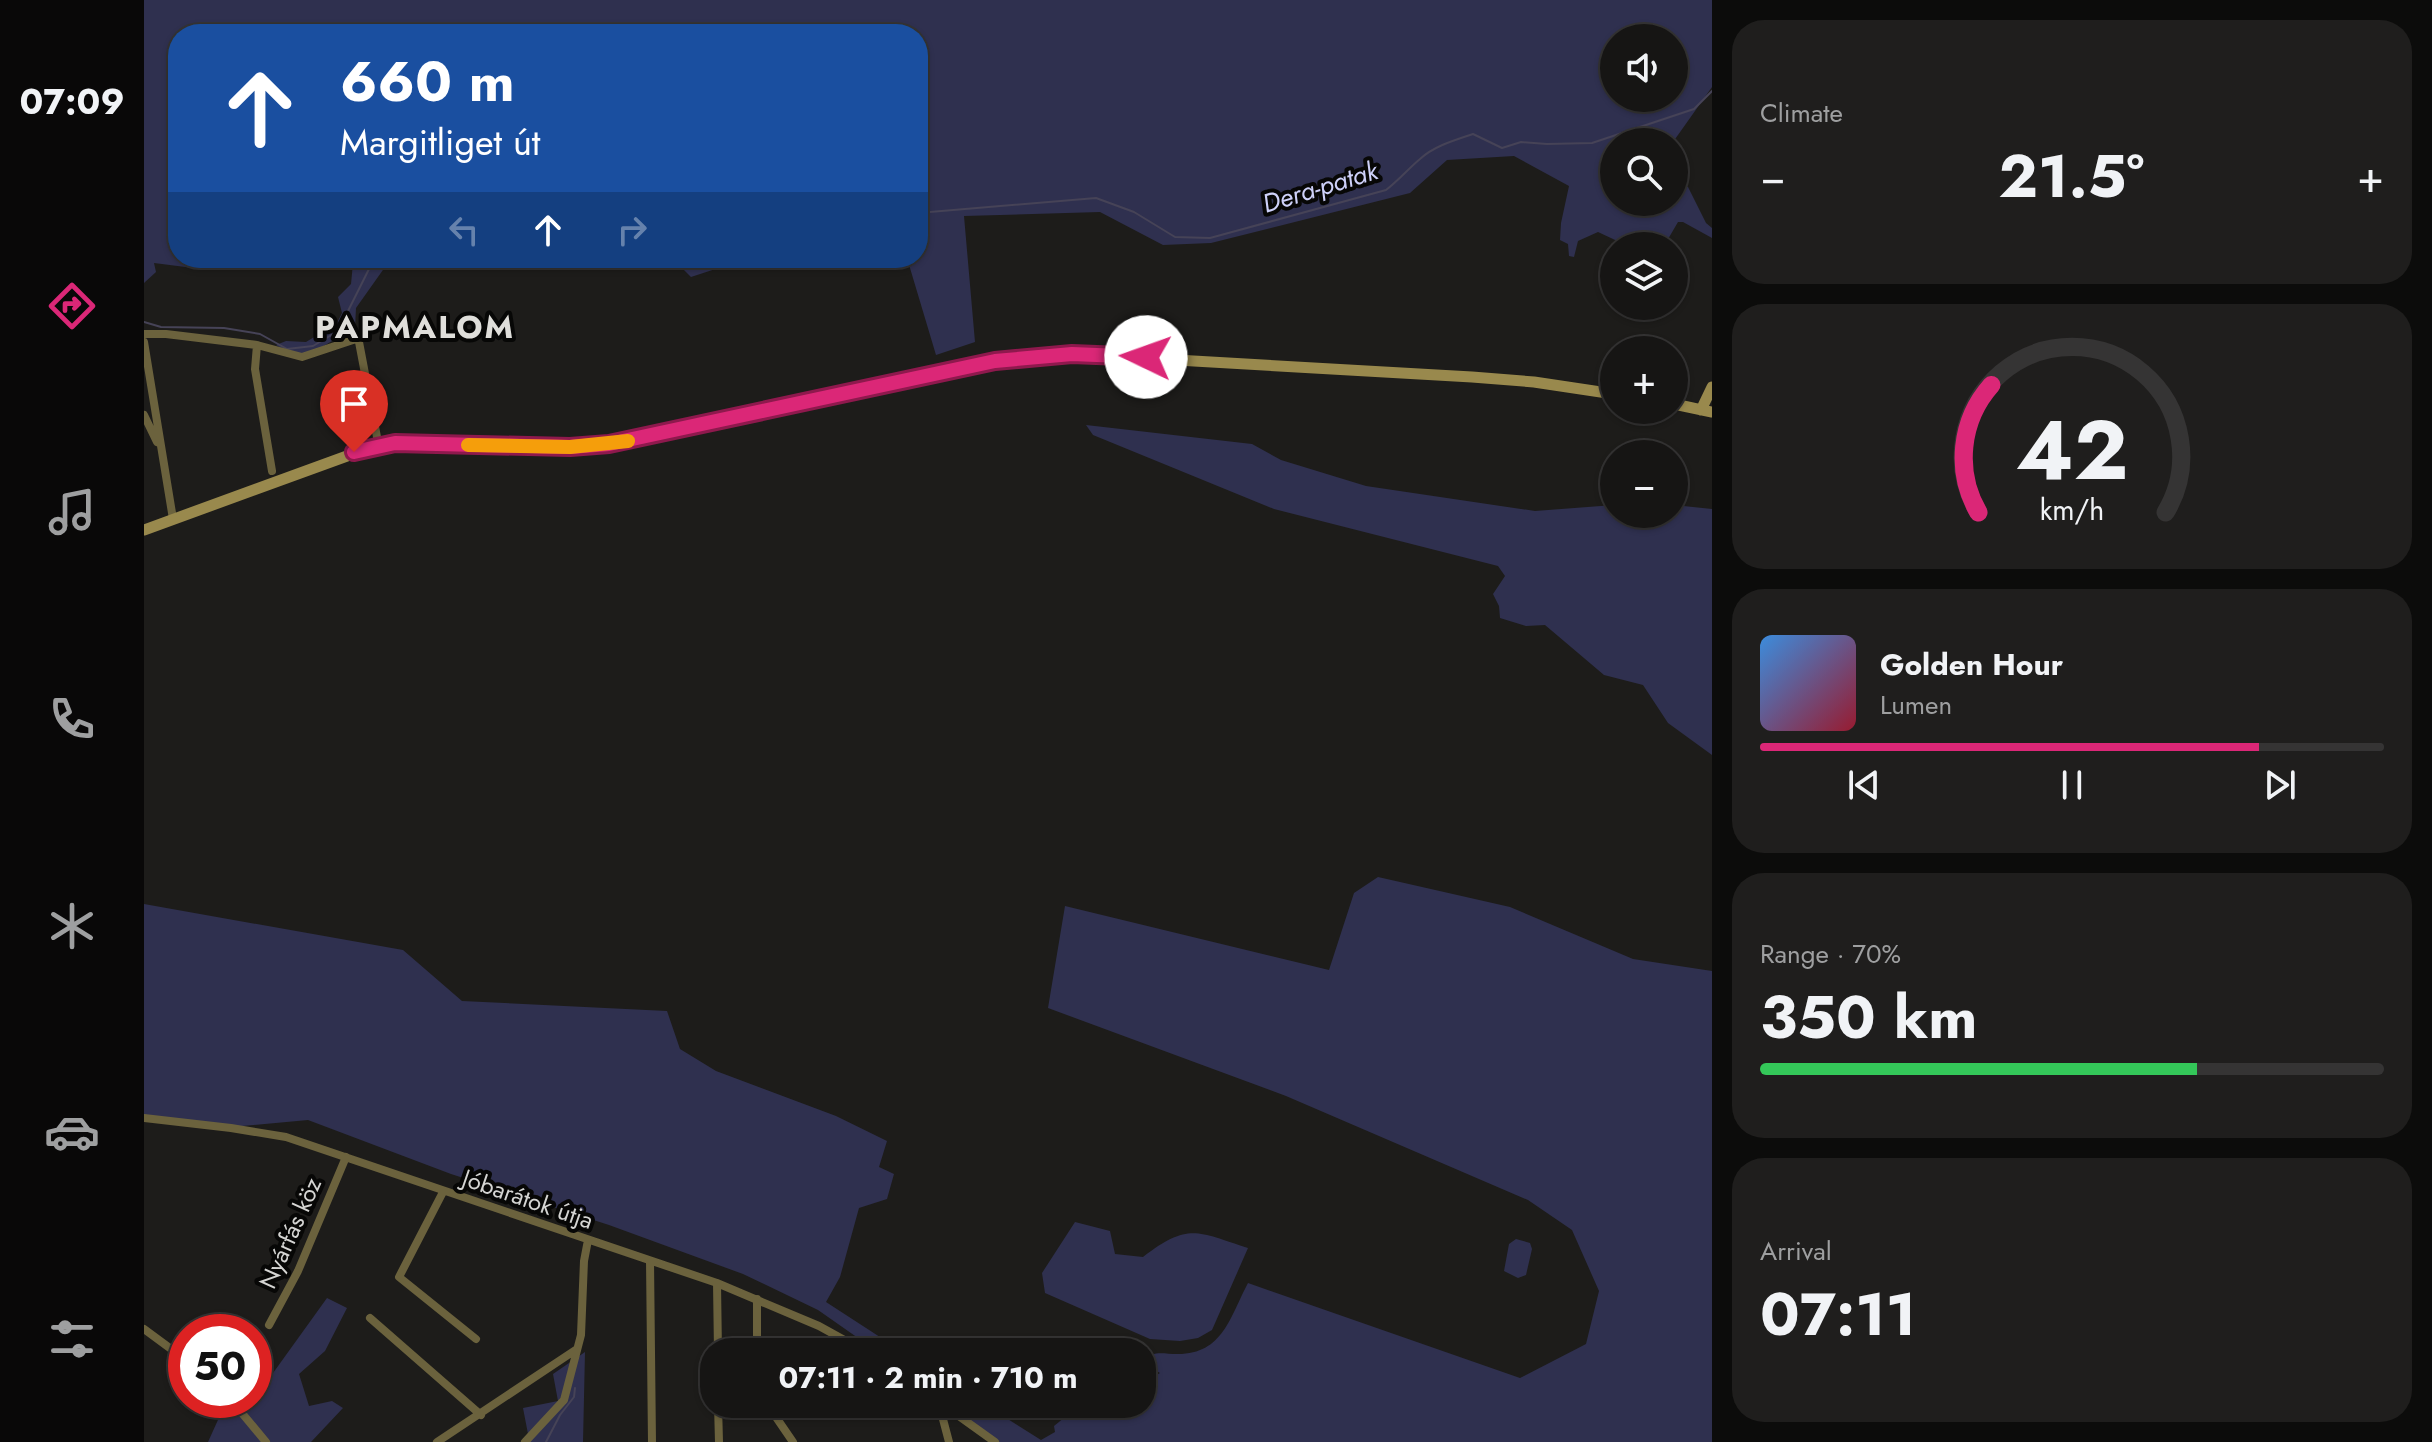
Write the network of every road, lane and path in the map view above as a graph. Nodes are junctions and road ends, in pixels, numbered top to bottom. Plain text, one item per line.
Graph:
1 (144, 334) edge
2 (144, 342) edge
3 (257, 345) junction
4 (1712, 387) edge
5 (1600, 392) edge
6 (1707, 411) edge
7 (144, 415) edge
8 (377, 437) dead end
9 (160, 450) junction
10 (272, 471) dead end
11 (173, 519) junction
12 (144, 530) edge
13 (144, 1118) edge
14 (346, 1157) junction
15 (443, 1192) junction
16 (588, 1240) junction
17 (650, 1261) junction
18 (717, 1283) junction
19 (757, 1299) junction
20 (370, 1318) dead end
21 (272, 1319) edge
22 (144, 1329) edge
23 (718, 1338) edge
24 (757, 1338) edge
25 (841, 1338) edge
26 (476, 1339) dead end
27 (168, 1347) edge
28 (577, 1348) junction
29 (481, 1415) junction
30 (247, 1418) edge
31 (718, 1418) edge
32 (777, 1418) edge
33 (943, 1418) edge
34 (960, 1418) edge
35 (254, 1426) junction
36 (258, 1442) edge
37 (266, 1442) edge
38 (437, 1442) edge
39 (525, 1442) edge
40 (652, 1442) edge
41 (719, 1442) edge
42 (793, 1442) edge
43 (949, 1442) edge
44 (995, 1442) edge

1 - 3 street
2 - 9 street
3 - 8 street
3 - 10 street
4 - 6 main road
5 - 11 main road
7 - 9 street
9 - 11 street
11 - 12 main road
13 - 14 street, Jóbarátok útja
14 - 15 street, Jóbarátok útja
14 - 21 street, Nyárfás köz
15 - 16 street, Jóbarátok útja
15 - 26 street
16 - 17 street, Jóbarátok útja
16 - 28 street
17 - 18 street, Jóbarátok útja
17 - 40 street
18 - 19 street, Jóbarátok útja
18 - 23 street
19 - 24 street
19 - 25 street, Jóbarátok útja
20 - 29 street
22 - 27 street
28 - 29 street
28 - 39 street
29 - 38 street
30 - 35 street
31 - 41 street
32 - 42 street
33 - 43 street
34 - 44 street
35 - 36 street
35 - 37 street

